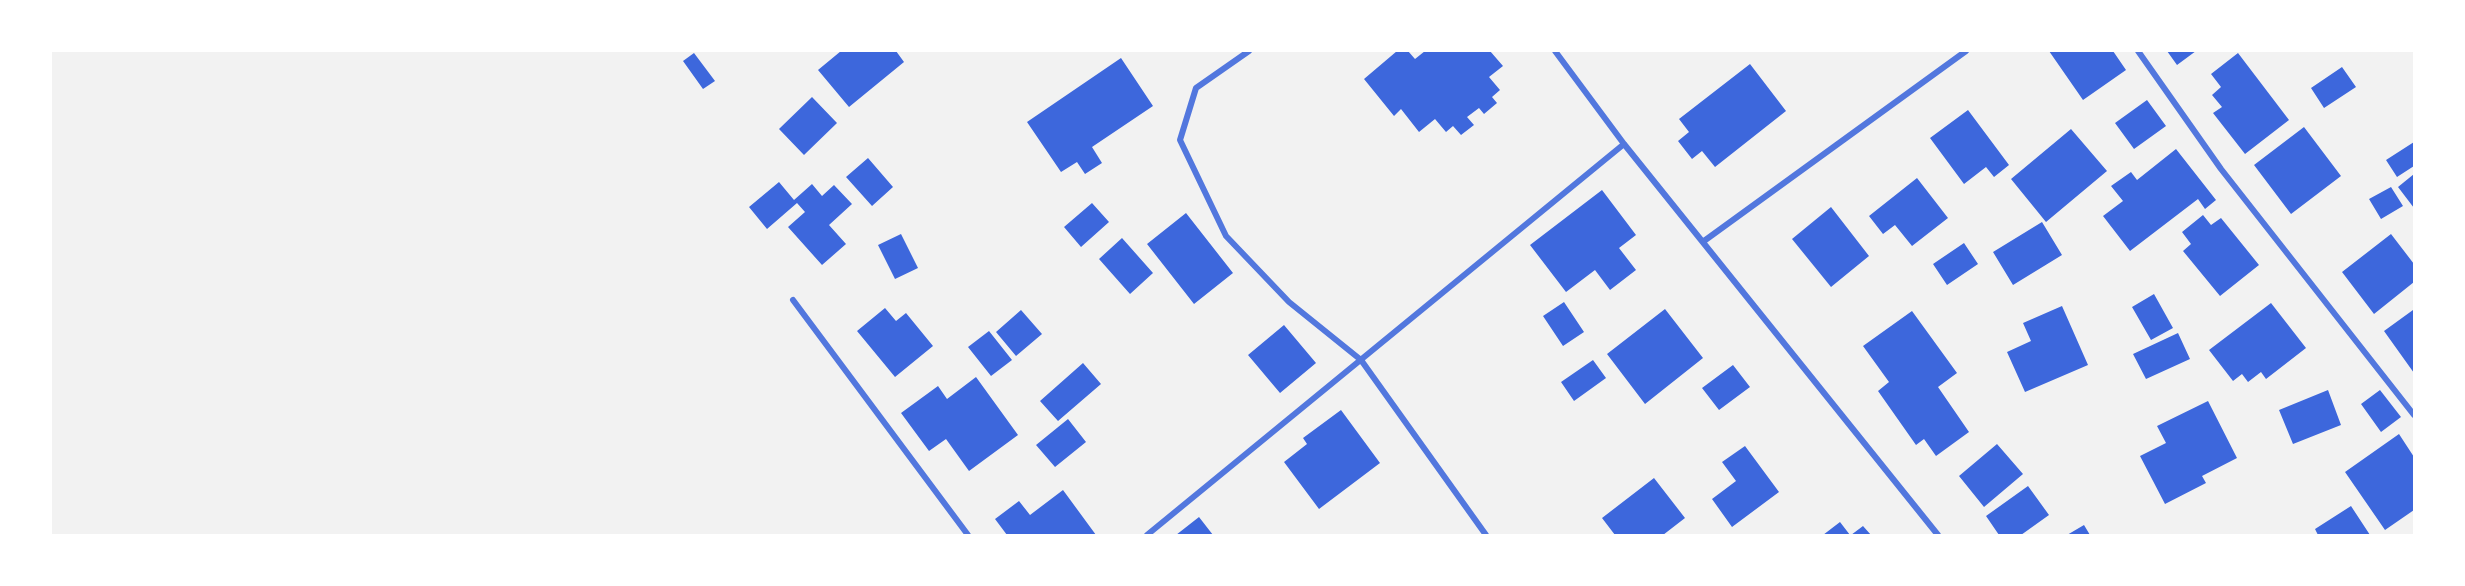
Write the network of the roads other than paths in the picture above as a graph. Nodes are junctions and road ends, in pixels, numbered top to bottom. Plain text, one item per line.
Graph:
1 (1249, 51) edge
2 (1554, 51) edge
3 (1966, 51) edge
4 (2138, 51) edge
5 (1624, 144) junction
6 (1704, 241) junction
7 (793, 300) dead end
8 (1361, 360) junction
9 (2414, 415) edge
10 (968, 535) edge
11 (1147, 535) edge
12 (1486, 535) edge
13 (1938, 535) edge

1 - 8 street
2 - 5 street
3 - 6 street
4 - 9 street
5 - 6 street
5 - 8 street
6 - 13 street
7 - 10 street
8 - 11 street
8 - 12 street

